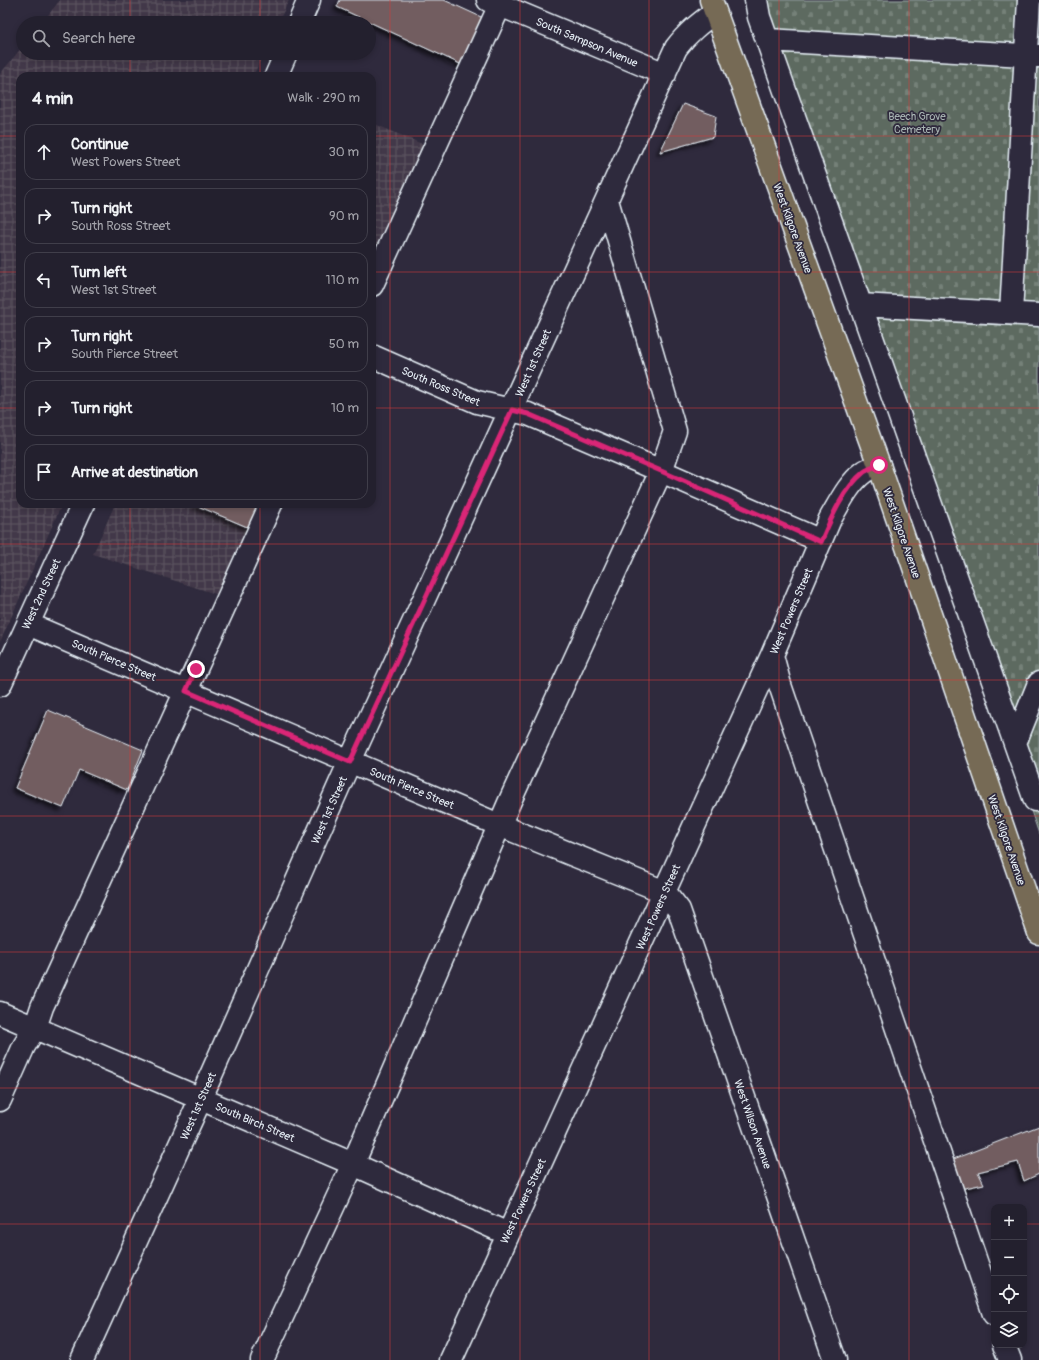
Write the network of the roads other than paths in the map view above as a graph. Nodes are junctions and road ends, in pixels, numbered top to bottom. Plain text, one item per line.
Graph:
1 (309, 0) edge
2 (756, 0) edge
3 (1029, 0) edge
4 (494, 3) edge
5 (713, 6) edge
6 (302, 16) edge
7 (768, 40) junction
8 (1033, 55) edge
9 (283, 60) edge
10 (278, 72) edge
11 (665, 74) junction
12 (607, 200) junction
13 (376, 275) edge
14 (860, 305) junction
15 (1011, 313) junction
16 (1039, 315) edge
17 (376, 358) edge
18 (512, 410) junction
19 (879, 465) junction
20 (661, 471) junction
21 (81, 508) edge
22 (270, 508) edge
23 (821, 542) junction
24 (28, 624) junction
25 (772, 655) junction
26 (1039, 683) edge
27 (0, 685) edge
28 (186, 691) junction
29 (1014, 744) junction
30 (350, 762) junction
31 (1038, 801) edge
32 (499, 825) junction
33 (665, 892) junction
34 (1039, 933) edge
35 (0, 1013) edge
36 (35, 1028) junction
37 (0, 1100) edge
38 (201, 1100) junction
39 (353, 1164) junction
40 (508, 1234) junction
41 (993, 1312) edge
42 (1005, 1348) edge
43 (82, 1360) edge
44 (262, 1360) edge
45 (451, 1360) edge
46 (835, 1360) edge
47 (1010, 1360) edge

1 - 6 street
2 - 7 street
3 - 8 street
4 - 11 street, South Sampson Avenue
4 - 13 street
5 - 11 street, West 1st Street
5 - 19 main road, West Kilgore Avenue
7 - 8 street
7 - 14 street
8 - 15 street
9 - 10 street
11 - 12 street, West 1st Street
12 - 18 street, West 1st Street
12 - 20 street
14 - 15 street
14 - 29 street
15 - 16 street
17 - 18 street, South Ross Street
18 - 20 street, South Ross Street
18 - 30 street, West 1st Street
19 - 23 street, West Powers Street
19 - 34 main road, West Kilgore Avenue
20 - 23 street, South Ross Street
20 - 32 street
21 - 24 street, West 2nd Street
22 - 28 street
23 - 25 street, West Powers Street
24 - 27 street, West 2nd Street
24 - 28 street, South Pierce Street
25 - 33 street, West Powers Street
25 - 41 street
26 - 29 street
28 - 30 street, South Pierce Street
28 - 36 street
29 - 31 street
30 - 32 street, South Pierce Street
30 - 38 street, West 1st Street
32 - 33 street, South Pierce Street
32 - 39 street
33 - 40 street, West Powers Street
33 - 46 street, West Wilson Avenue
35 - 36 street, South Birch Street
36 - 37 street
36 - 38 street, South Birch Street
38 - 39 street, South Birch Street
38 - 43 street, West 1st Street
39 - 40 street, South Birch Street
39 - 44 street
40 - 45 street, West Powers Street
42 - 47 street

